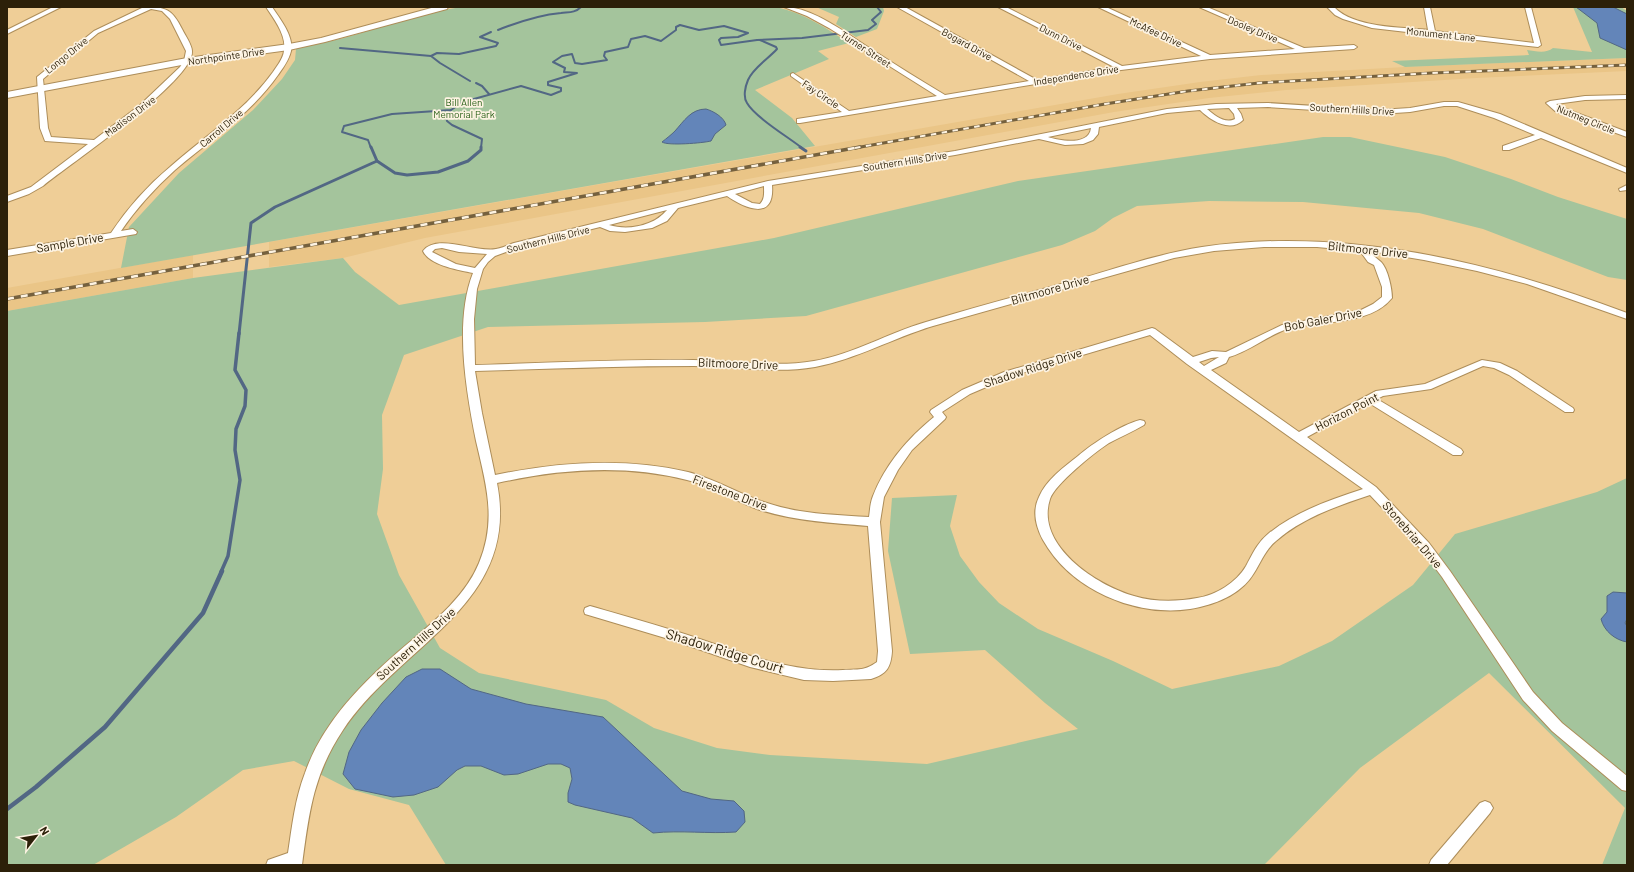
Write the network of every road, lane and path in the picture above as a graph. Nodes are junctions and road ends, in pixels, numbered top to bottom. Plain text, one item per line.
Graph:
1 (58, 7) edge
2 (148, 7) edge
3 (152, 7) edge
4 (269, 7) edge
5 (444, 7) edge
6 (787, 7) edge
7 (900, 7) edge
8 (1001, 7) edge
9 (1101, 7) edge
10 (1202, 7) edge
11 (1330, 7) edge
12 (1427, 7) edge
13 (1528, 7) edge
14 (7, 32) edge
15 (1432, 34) junction
16 (289, 47) junction
17 (1354, 47) dead end
18 (1304, 50) junction
19 (1210, 57) junction
20 (187, 61) junction
21 (1121, 68) junction
22 (793, 75) dead end
23 (1034, 81) junction
24 (39, 89) junction
25 (7, 95) edge
26 (943, 97) junction
27 (1627, 97) edge
28 (1231, 106) junction
29 (1202, 108) junction
30 (848, 113) junction
31 (800, 121) dead end
32 (1541, 135) junction
33 (1627, 135) edge
34 (95, 142) junction
35 (1506, 148) dead end
36 (1627, 170) edge
37 (768, 183) junction
38 (728, 193) junction
39 (7, 199) edge
40 (133, 232) dead end
41 (114, 235) junction
42 (1363, 248) junction
43 (1380, 250) junction
44 (495, 252) junction
45 (7, 253) edge
46 (1378, 264) junction
47 (479, 271) junction
48 (1627, 316) edge
49 (1152, 331) joint
50 (1225, 355) junction
51 (1191, 362) junction
52 (469, 368) junction
53 (1202, 370) junction
54 (1369, 399) junction
55 (1569, 410) dead end
56 (1140, 423) dead end
57 (1299, 437) junction
58 (1457, 452) dead end
59 (491, 480) junction
60 (1372, 490) junction
61 (874, 522) junction
62 (590, 611) dead end
63 (1627, 785) edge
64 (1485, 808) dead end
65 (294, 862) edge
66 (274, 865) edge
67 (1438, 865) edge

1 - 14 street
2 - 24 street, Longo Drive
3 - 20 street
4 - 16 street
5 - 16 street, Northpointe Drive
6 - 26 street, Turner Street
7 - 23 street, Bogard Drive
8 - 21 street, Dunn Drive
9 - 19 street, McAfee Drive
10 - 18 street, Dooley Drive
11 - 15 street, Monument Lane
12 - 15 street
13 - 15 street, Monument Lane
16 - 20 street, Northpointe Drive
16 - 41 street, Carroll Drive
17 - 18 street, Independence Drive
18 - 19 street, Independence Drive
19 - 21 street, Independence Drive
20 - 24 street, Northpointe Drive
20 - 34 street, Madison Drive
21 - 23 street, Independence Drive
22 - 30 street, Fay Circle
23 - 26 street, Independence Drive
24 - 25 street, Northpointe Drive
24 - 34 street, Longo Drive
26 - 30 street, Independence Drive
27 - 33 street, Nutmeg Circle
28 - 29 street, Southern Hills Drive
28 - 29 street
28 - 32 street, Southern Hills Drive
29 - 37 street, Southern Hills Drive
30 - 31 street, Independence Drive
32 - 35 street
32 - 36 street, Southern Hills Drive
34 - 39 street, Madison Drive
37 - 38 street, Southern Hills Drive
37 - 38 street
38 - 44 street, Southern Hills Drive
40 - 41 street, Sample Drive
41 - 45 street, Sample Drive
42 - 43 street, Biltmoore Drive
42 - 46 street, Bob Galer Drive
42 - 52 street, Biltmoore Drive
43 - 46 street, Bob Galer Drive
43 - 48 street, Biltmoore Drive
44 - 47 street, Southern Hills Drive
44 - 47 street, Southern Hills Drive
46 - 50 street, Bob Galer Drive
47 - 52 street, Southern Hills Drive
49 - 51 street, Stonebriar Drive
49 - 61 street, Shadow Ridge Drive
50 - 51 street, Bob Galer Drive
50 - 53 street, Bob Galer Drive
51 - 53 street, Stonebriar Drive
52 - 59 street, Southern Hills Drive
53 - 57 street, Stonebriar Drive
54 - 55 street, Horizon Point
54 - 57 street, Horizon Point
54 - 58 street
56 - 60 street
57 - 60 street, Stonebriar Drive
59 - 61 street, Firestone Drive
59 - 65 street, Southern Hills Drive
60 - 63 street, Stonebriar Drive
61 - 62 street, Shadow Ridge Court
64 - 67 street
65 - 66 street

